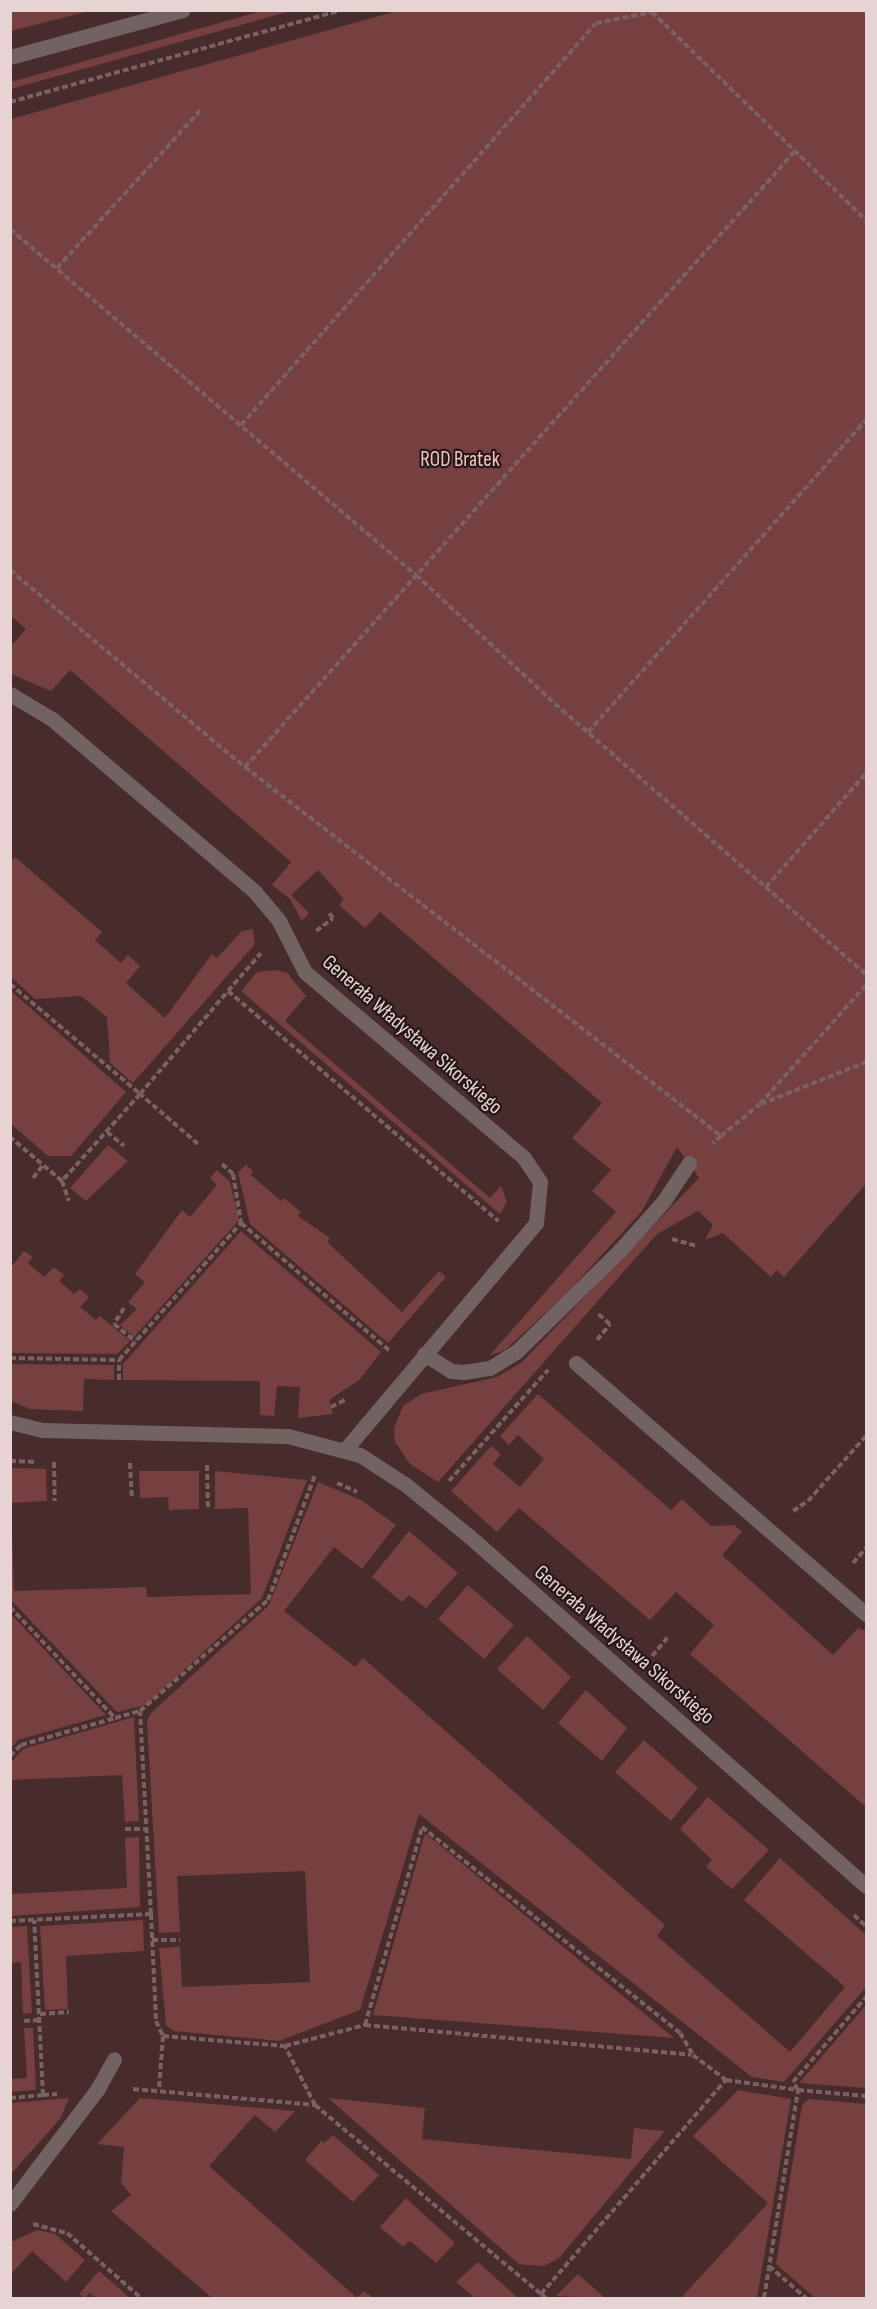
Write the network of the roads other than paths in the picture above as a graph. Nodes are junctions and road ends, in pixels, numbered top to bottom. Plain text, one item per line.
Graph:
1 (183, 10) edge
2 (10, 57) edge
3 (10, 694) edge
4 (689, 1163) road end
5 (424, 1354) junction
6 (576, 1363) dead end
7 (10, 1422) edge
8 (345, 1450) junction
9 (867, 1614) edge
10 (867, 1886) edge
11 (114, 2059) dead end
12 (10, 2204) edge

1 - 2 street
3 - 5 street, Generała Władysława Sikorskiego
4 - 5 street
5 - 8 street, Generała Władysława Sikorskiego
6 - 9 street
7 - 8 street, Generała Władysława Sikorskiego
8 - 10 street, Generała Władysława Sikorskiego
11 - 12 street

